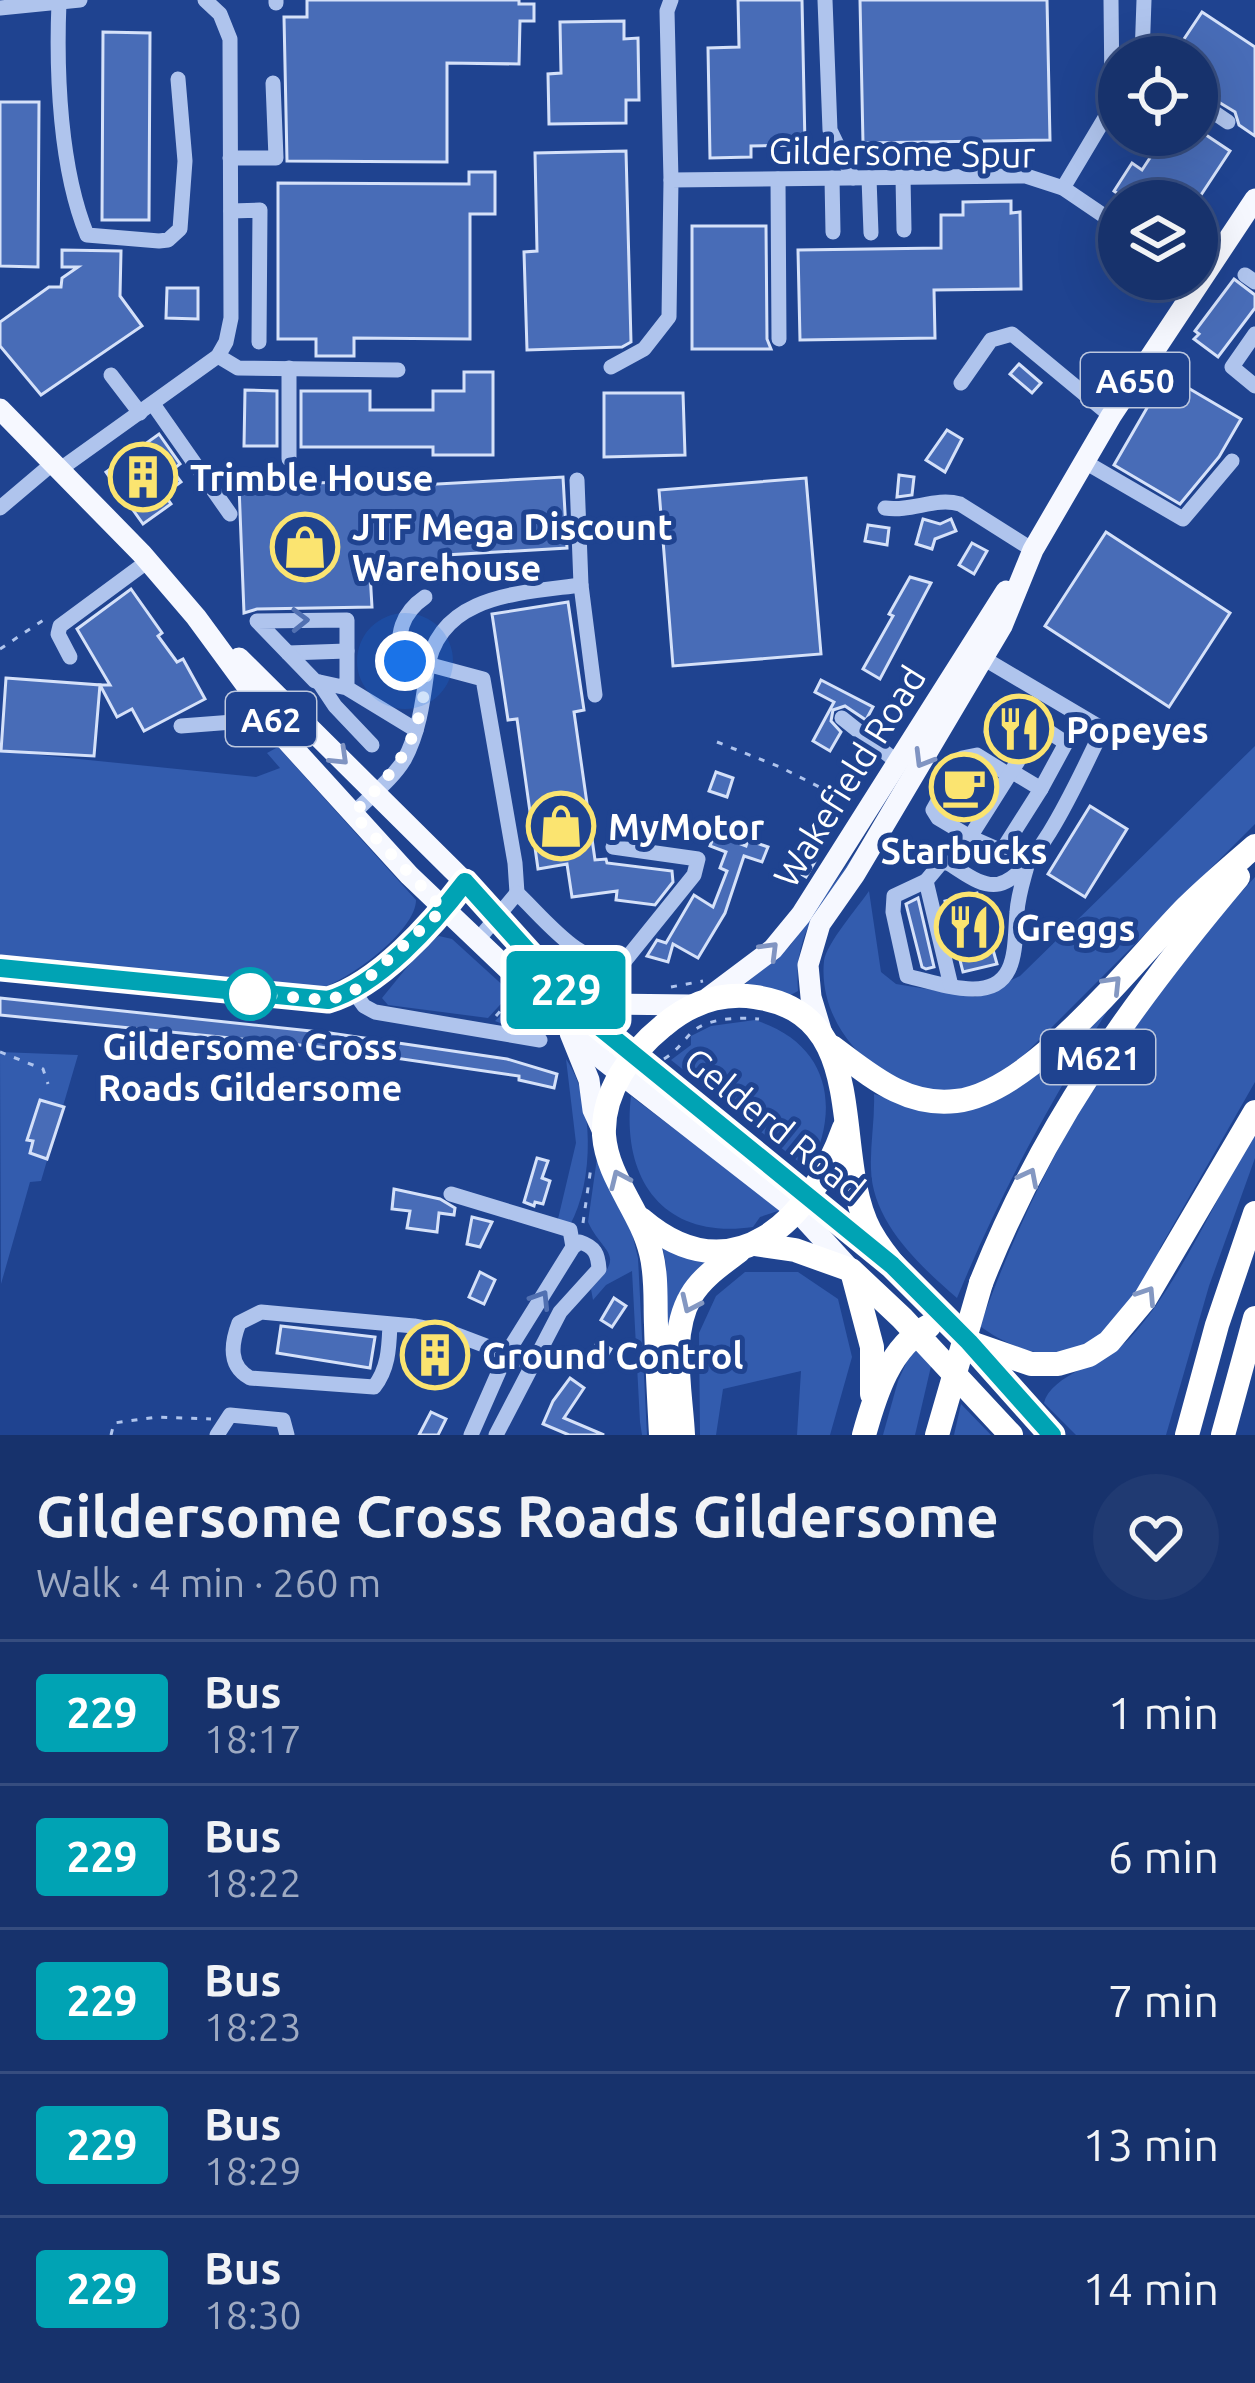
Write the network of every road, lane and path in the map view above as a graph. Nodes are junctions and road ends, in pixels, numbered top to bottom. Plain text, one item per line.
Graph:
1 (80, 0) edge
2 (205, 0) edge
3 (671, 0) edge
4 (825, 0) edge
5 (1111, 0) edge
6 (1144, 0) edge
7 (59, 2) edge
8 (21, 3) edge
9 (0, 8) edge
10 (1143, 36) edge
11 (178, 79) dead end
12 (273, 82) dead end
13 (1218, 115) edge
14 (1228, 122) dead end
15 (230, 158) junction
16 (832, 178) junction
17 (861, 178) junction
18 (903, 178) junction
19 (778, 179) junction
20 (671, 180) junction
21 (1063, 188) junction
22 (1255, 199) edge
23 (231, 211) junction
24 (1098, 212) edge
25 (904, 230) dead end
26 (832, 232) dead end
27 (871, 233) dead end
28 (1218, 252) edge
29 (1185, 300) edge
30 (1255, 334) edge
31 (779, 339) dead end
32 (259, 342) dead end
33 (218, 356) junction
34 (611, 367) dead end
35 (289, 368) junction
36 (398, 370) dead end
37 (110, 375) dead end
38 (961, 383) dead end
39 (1255, 386) edge
40 (147, 408) junction
41 (0, 409) edge
42 (1111, 416) junction
43 (289, 459) dead end
44 (1232, 461) dead end
45 (1085, 462) junction
46 (56, 467) junction
47 (577, 480) dead end
48 (0, 508) edge
49 (885, 508) dead end
50 (230, 514) dead end
51 (1028, 558) junction
52 (148, 561) junction
53 (581, 585) junction
54 (425, 597) dead end
55 (196, 617) junction
56 (347, 651) junction
57 (288, 653) junction
58 (975, 654) junction
59 (70, 657) dead end
60 (427, 668) junction
61 (319, 682) junction
62 (347, 688) junction
63 (595, 695) dead end
64 (842, 718) dead end
65 (271, 719) junction
66 (181, 727) dead end
67 (416, 730) junction
68 (717, 742) dead end
69 (373, 745) dead end
70 (896, 761) junction
71 (1010, 773) junction
72 (1041, 789) junction
73 (375, 791) junction
74 (866, 811) junction
75 (353, 814) junction
76 (970, 837) junction
77 (1255, 846) edge
78 (613, 847) dead end
79 (1003, 849) junction
80 (1255, 857) edge
81 (1028, 864) junction
82 (926, 881) junction
83 (465, 882) junction
84 (517, 893) junction
85 (443, 909) junction
86 (496, 917) junction
87 (477, 941) junction
88 (0, 968) edge
89 (561, 983) junction
90 (951, 986) junction
91 (353, 992) junction
92 (514, 994) dead end
93 (699, 1002) junction
94 (768, 1020) dead end
95 (568, 1027) junction
96 (484, 1030) junction
97 (540, 1040) dead end
98 (825, 1041) junction
99 (0, 1052) edge
100 (662, 1060) dead end
101 (627, 1065) junction
102 (47, 1084) dead end
103 (1255, 1112) edge
104 (844, 1126) junction
105 (598, 1146) junction
106 (452, 1194) dead end
107 (804, 1205) junction
108 (1255, 1213) edge
109 (641, 1219) junction
110 (577, 1245) junction
111 (747, 1247) junction
112 (892, 1265) junction
113 (851, 1270) junction
114 (1255, 1318) edge
115 (948, 1320) junction
116 (390, 1324) junction
117 (916, 1333) junction
118 (969, 1342) junction
119 (506, 1353) junction
120 (531, 1363) junction
121 (1058, 1364) junction
122 (1022, 1404) junction
123 (871, 1408) junction
124 (230, 1415) junction
125 (111, 1435) edge
126 (217, 1435) edge
127 (287, 1435) edge
128 (470, 1435) edge
129 (496, 1435) edge
130 (661, 1435) edge
131 (683, 1435) edge
132 (864, 1435) edge
133 (937, 1435) edge
134 (1011, 1435) edge
135 (1033, 1435) edge
136 (1052, 1435) edge
137 (1187, 1435) edge
138 (1222, 1435) edge

1 - 7 street
2 - 15 street
3 - 20 street
4 - 17 street
5 - 21 street
6 - 10 street
7 - 8 street
7 - 11 street
8 - 9 street
12 - 15 street
13 - 14 street
15 - 23 street
16 - 17 street, Gildersome Spur
16 - 19 street, Gildersome Spur
16 - 26 street
17 - 18 street, Gildersome Spur
17 - 27 street
18 - 21 street, Gildersome Spur
18 - 25 street
19 - 20 street, Gildersome Spur
19 - 31 street
20 - 34 street
21 - 24 street, Gildersome Spur
22 - 28 main road, Wakefield Road / A650
23 - 32 street
23 - 33 street
29 - 42 main road, Wakefield Road / A650
30 - 39 street
33 - 35 street
33 - 40 street
35 - 36 street
35 - 43 street
37 - 40 street
38 - 42 street
40 - 46 street
40 - 50 street
41 - 46 main road, Gelderd Road / A62
42 - 45 main road, Wakefield Road / A650
44 - 45 street
45 - 51 main road, Wakefield Road / A650
46 - 48 street
46 - 52 main road, Gelderd Road / A62
47 - 53 street
49 - 51 street
51 - 58 main road, Wakefield Road / A650
52 - 55 main road, Gelderd Road / A62
52 - 59 street
53 - 60 street
53 - 63 street
54 - 60 street
55 - 65 main road, Gelderd Road / A62
55 -> 73 main road, Gelderd Road / A62
56 - 57 street
57 -> 56 street
56 - 62 street
57 - 61 street
58 - 70 main road, Wakefield Road / A650
58 - 81 street
58 -> 98 main road, Wakefield Road / A650
60 - 67 street
60 - 84 street
61 - 62 street
61 - 69 street
62 - 67 street
64 - 70 street
65 - 66 street
65 - 75 main road, Gelderd Road / A62
67 - 73 street
68 - 74 path
70 - 74 main road, Wakefield Road / A650
71 - 72 street
71 - 72 street
71 - 76 street
71 - 76 street
72 - 79 street
73 - 75 street
73 - 83 main road, Gelderd Road / A62
93 -> 74 main road, Wakefield Road / A650
75 - 85 main road, Gelderd Road / A62
76 - 79 street
98 -> 77 highway, M621
78 - 84 street
79 - 81 street
133 -> 80 highway, M621, bridge
81 - 82 street
81 - 90 street
82 - 90 street
82 - 90 street
83 - 85 street
83 - 86 main road, Gelderd Road / A62
84 - 86 street
85 - 87 main road, Gelderd Road / A62
85 - 91 street
86 - 87 street
86 - 89 main road, Gelderd Road / A62
87 - 95 main road, Gelderd Road / A62
88 - 91 street
89 - 93 main road
89 - 101 main road, Gelderd Road / A62
91 - 96 street
92 - 96 path
93 - 98 highway
93 - 101 highway
94 - 100 path
95 - 101 main road, Gelderd Road / A62
95 - 105 main road
96 - 97 street
98 - 104 highway
99 - 102 path
101 - 105 highway
101 - 107 main road, Gelderd Road / A62
121 -> 103 highway
104 - 107 highway
104 - 112 highway
109 -> 105 highway
105 - 110 path
106 - 110 street
107 - 111 highway
107 - 112 main road, Gelderd Road / A62
107 - 113 main road, Gelderd Road / A62
108 - 137 highway
109 - 111 highway, Gelderd Road
109 - 130 highway
119 -> 110 street
110 - 120 street
111 - 113 highway, Gelderd Road
111 -> 131 highway
112 - 115 highway, Gelderd Road / A62
113 - 117 highway, Gelderd Road / A62
113 - 123 highway
114 - 138 highway
115 - 117 highway
115 - 118 highway, Gelderd Road / A62
116 - 116 street
116 - 119 street
117 - 123 highway
117 - 134 highway, Gelderd Road / A62
118 - 121 highway
118 - 122 highway, Gelderd Road / A62
119 - 120 street
119 - 128 street
120 - 129 street
121 - 122 highway
122 - 135 highway
122 - 136 highway, Gelderd Road / A62
123 - 132 highway
124 - 125 path
124 - 126 street
124 - 127 street

